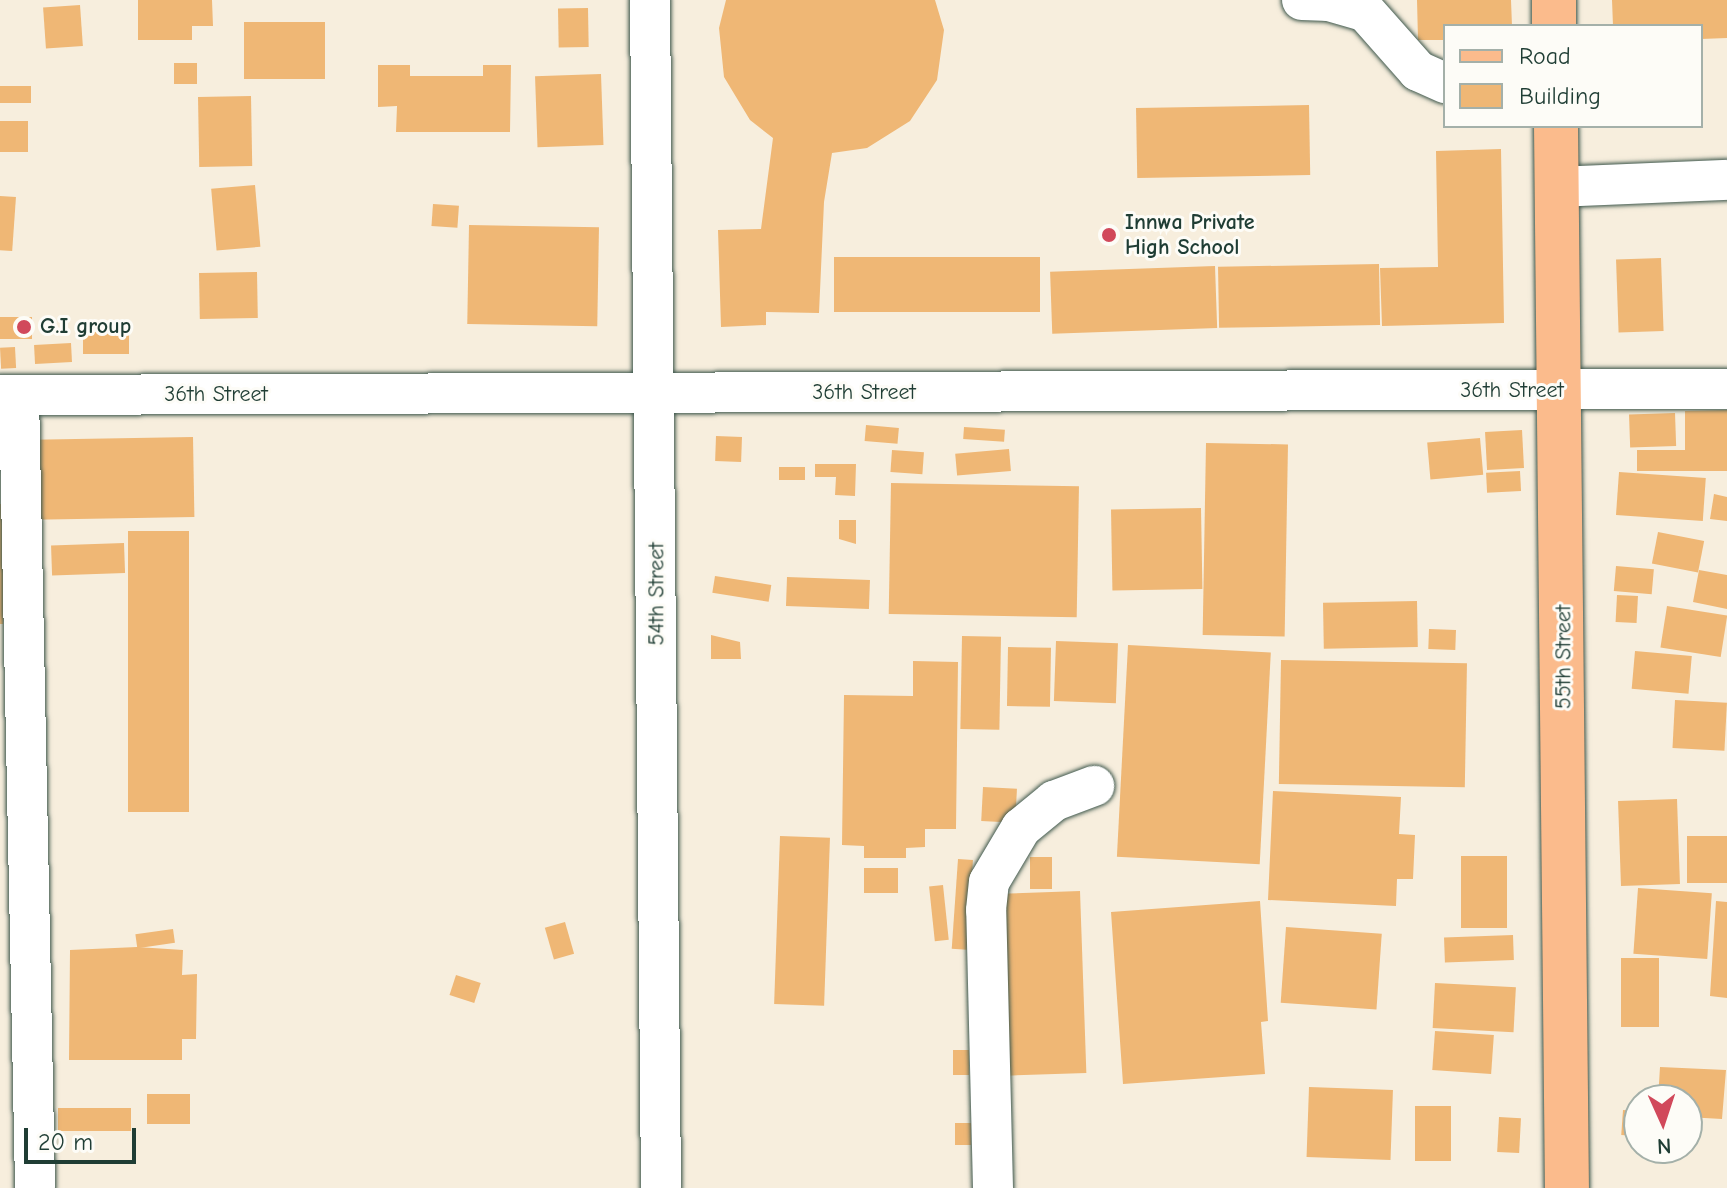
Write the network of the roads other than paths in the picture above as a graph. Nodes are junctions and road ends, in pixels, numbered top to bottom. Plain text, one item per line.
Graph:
1 (650, 0) edge
2 (1302, 0) edge
3 (1554, 0) edge
4 (1554, 24) edge
5 (1443, 82) edge
6 (1556, 128) edge
7 (1727, 180) edge
8 (1558, 187) junction
9 (1727, 389) edge
10 (1560, 391) junction
11 (654, 394) junction
12 (9, 395) edge
13 (1094, 786) dead end
14 (35, 1188) edge
15 (661, 1188) edge
16 (993, 1188) edge
17 (1567, 1188) edge

1 - 11 street, 54th Street
2 - 5 street
3 - 4 main road
6 - 8 main road, 55th Street
7 - 8 street
8 - 10 main road, 55th Street
9 - 10 street, 36th Street
10 - 11 street, 36th Street
10 - 17 main road, 55th Street
11 - 12 street, 36th Street
11 - 15 street, 54th Street
12 - 14 street
13 - 16 street

